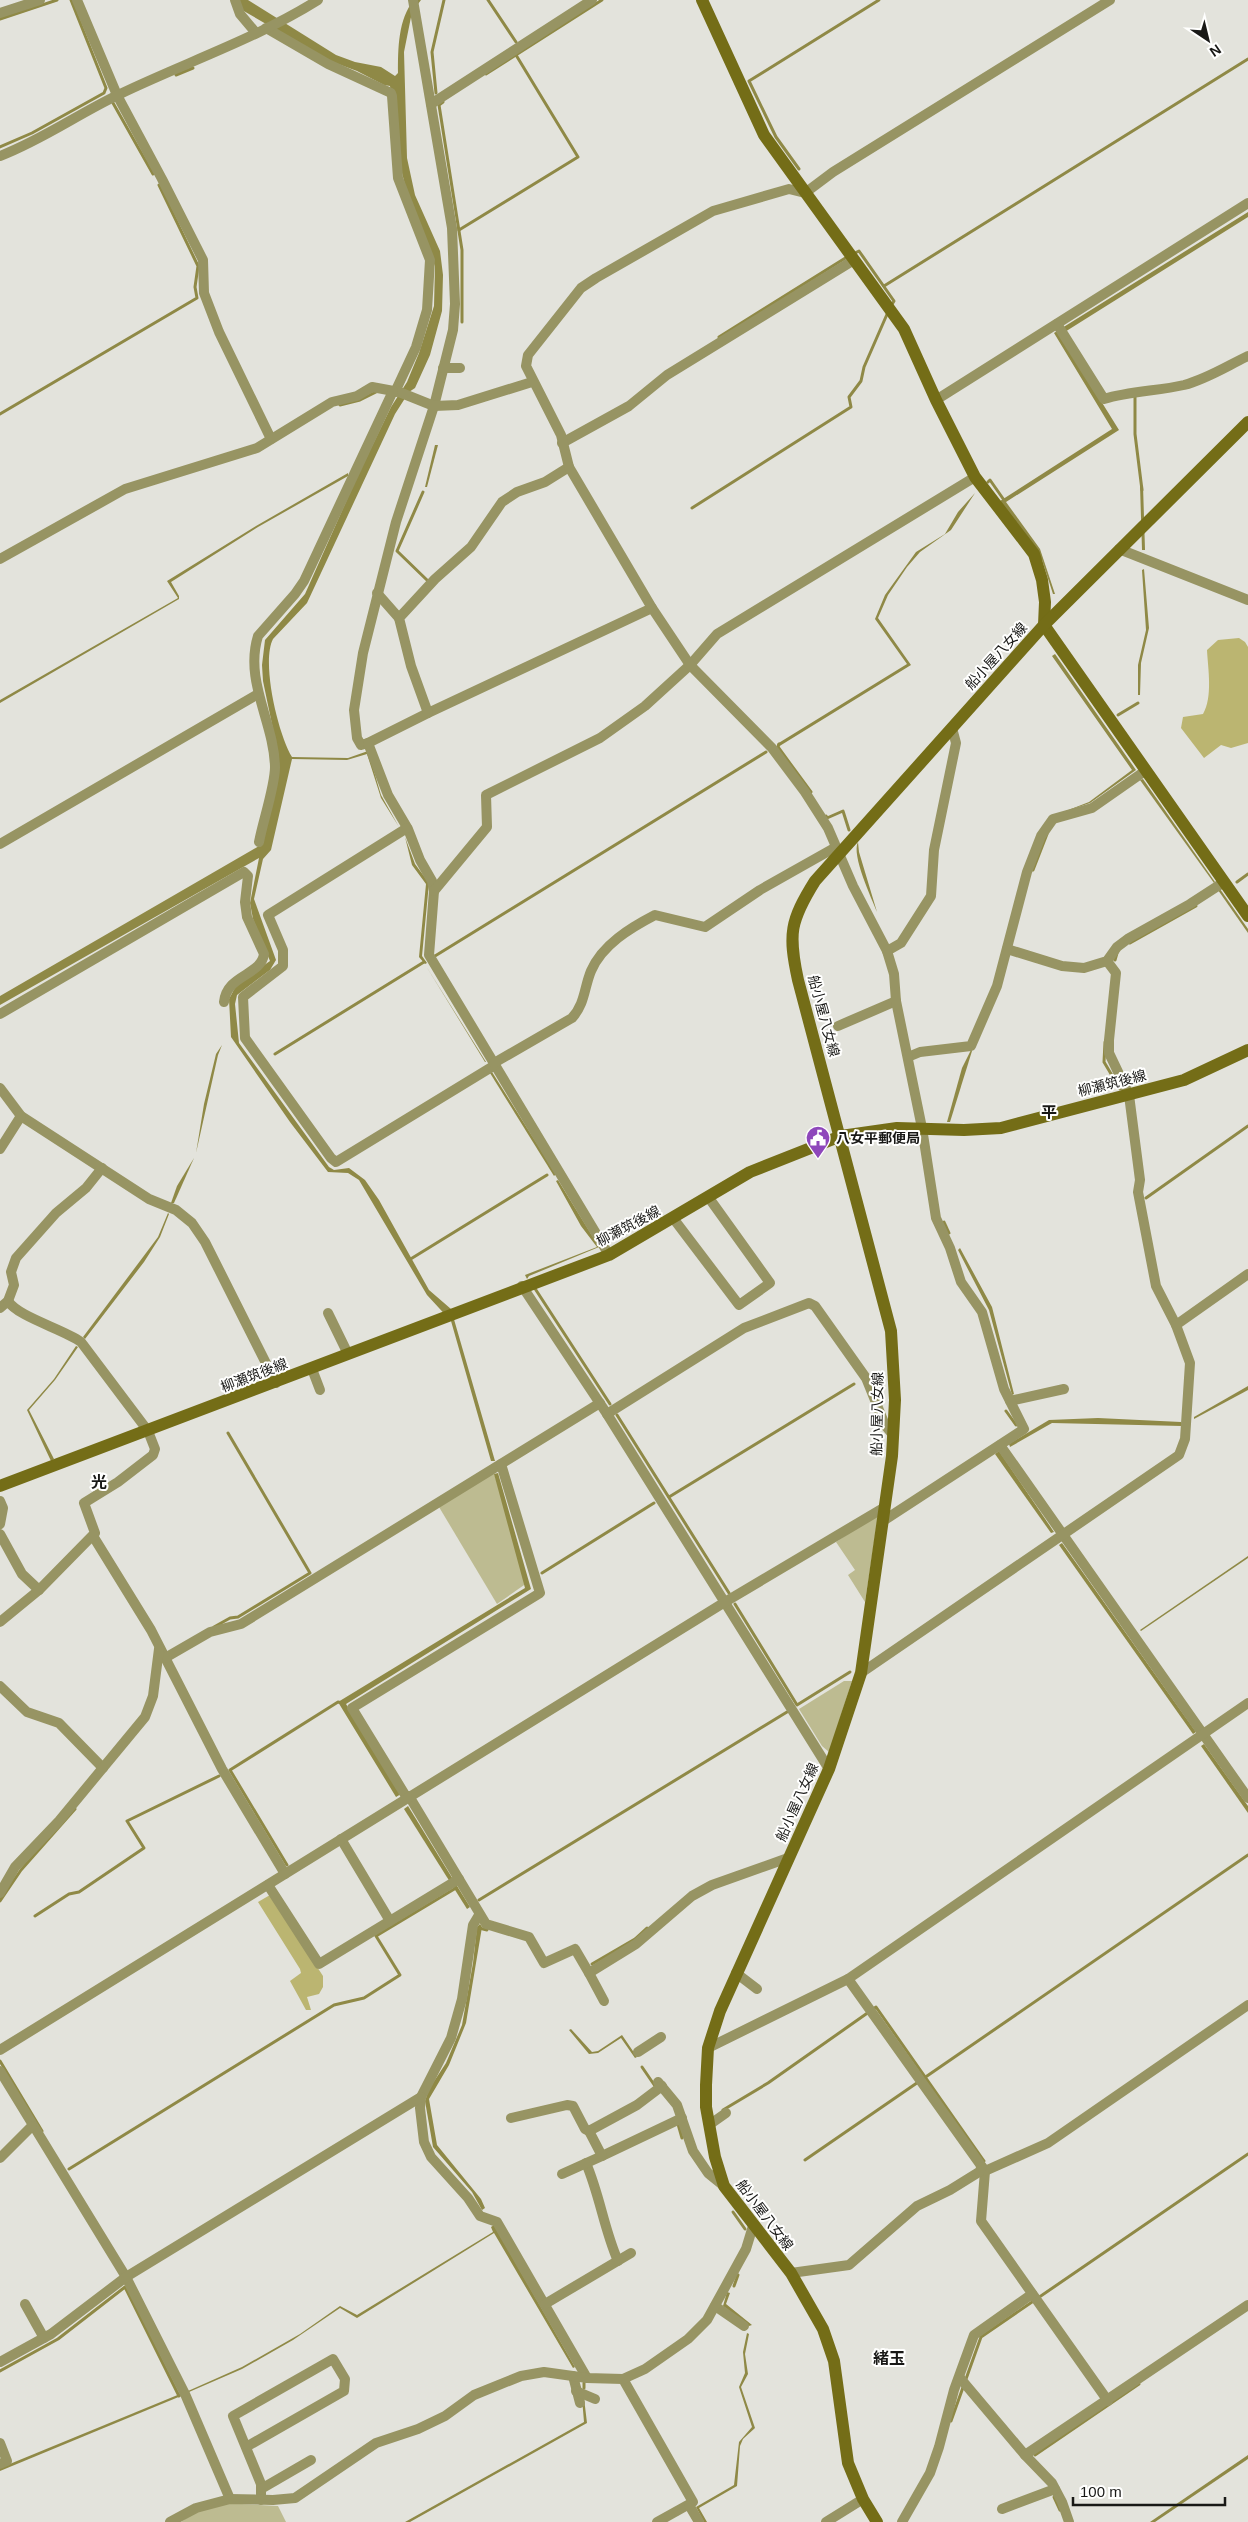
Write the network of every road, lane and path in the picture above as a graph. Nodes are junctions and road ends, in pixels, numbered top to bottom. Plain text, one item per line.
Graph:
1 (40, 0) edge
2 (77, 0) edge
3 (235, 0) edge
4 (318, 0) edge
5 (592, 0) edge
6 (702, 0) edge
7 (1110, 0) edge
8 (414, 5) edge
9 (0, 13) edge
10 (266, 28) junction
11 (256, 33) junction
12 (117, 95) junction
13 (431, 104) junction
14 (0, 156) edge
15 (805, 193) junction
16 (1248, 203) edge
17 (854, 260) junction
18 (1060, 328) junction
19 (1248, 356) edge
20 (443, 368) junction
21 (460, 368) dead end
22 (532, 382) junction
23 (396, 392) junction
24 (936, 400) junction
25 (434, 406) junction
26 (1248, 422) edge
27 (271, 439) junction
28 (562, 443) junction
29 (569, 467) junction
30 (975, 477) junction
31 (1119, 548) junction
32 (0, 559) edge
33 (378, 593) junction
34 (1248, 600) edge
35 (652, 608) junction
36 (399, 618) junction
37 (1044, 625) junction
38 (690, 666) junction
39 (258, 694) junction
40 (428, 713) junction
41 (952, 728) junction
42 (368, 743) junction
43 (1145, 771) junction
44 (407, 828) junction
45 (259, 842) dead end
46 (0, 844) edge
47 (837, 851) junction
48 (1224, 882) junction
49 (434, 891) junction
50 (1248, 916) edge
51 (1007, 949) junction
52 (887, 951) junction
53 (1107, 961) junction
54 (896, 1001) junction
55 (224, 1002) dead end
56 (0, 1014) edge
57 (838, 1026) dead end
58 (1248, 1050) edge
59 (908, 1057) junction
60 (495, 1064) junction
61 (0, 1088) edge
62 (1129, 1095) junction
63 (21, 1116) junction
64 (922, 1128) junction
65 (841, 1136) junction
66 (0, 1149) edge
67 (102, 1168) junction
68 (709, 1198) junction
69 (674, 1218) junction
70 (610, 1255) junction
71 (1248, 1274) edge
72 (522, 1286) junction
73 (4, 1304) edge
74 (328, 1313) dead end
75 (1176, 1325) junction
76 (348, 1354) junction
77 (312, 1369) junction
78 (276, 1383) junction
79 (1064, 1389) dead end
80 (320, 1390) dead end
81 (1010, 1401) junction
82 (600, 1403) junction
83 (607, 1414) junction
84 (148, 1431) junction
85 (894, 1436) junction
86 (1000, 1445) junction
87 (501, 1464) junction
88 (0, 1486) edge
89 (0, 1501) edge
90 (885, 1507) junction
91 (883, 1522) junction
92 (0, 1524) edge
93 (0, 1534) edge
94 (1062, 1535) junction
95 (93, 1536) junction
96 (40, 1590) junction
97 (726, 1602) junction
98 (0, 1622) edge
99 (159, 1649) junction
100 (165, 1658) junction
101 (861, 1673) junction
102 (0, 1686) edge
103 (1248, 1703) edge
104 (1203, 1734) junction
105 (103, 1768) junction
106 (829, 1769) junction
107 (408, 1797) junction
108 (1248, 1798) edge
109 (341, 1839) junction
110 (788, 1858) junction
111 (285, 1874) junction
112 (460, 1879) junction
113 (268, 1885) junction
114 (0, 1893) edge
115 (479, 1915) junction
116 (390, 1921) junction
117 (589, 1973) junction
118 (736, 1973) junction
119 (848, 1979) junction
120 (757, 1989) dead end
121 (604, 2001) dead end
122 (1248, 2005) edge
123 (661, 2037) dead end
124 (708, 2048) junction
125 (0, 2050) edge
126 (638, 2052) dead end
127 (0, 2071) edge
128 (420, 2097) junction
129 (726, 2113) dead end
130 (511, 2118) dead end
131 (682, 2118) junction
132 (708, 2125) junction
133 (32, 2126) junction
134 (589, 2131) junction
135 (602, 2156) junction
136 (0, 2158) edge
137 (586, 2163) junction
138 (984, 2169) junction
139 (562, 2174) dead end
140 (724, 2186) junction
141 (753, 2226) junction
142 (631, 2253) dead end
143 (618, 2261) junction
144 (790, 2273) junction
145 (126, 2277) junction
146 (1032, 2294) junction
147 (26, 2304) dead end
148 (544, 2304) junction
149 (1248, 2304) edge
150 (714, 2306) junction
151 (744, 2326) dead end
152 (44, 2338) junction
153 (0, 2362) edge
154 (573, 2376) junction
155 (586, 2378) junction
156 (623, 2378) junction
157 (960, 2378) junction
158 (576, 2390) junction
159 (595, 2398) dead end
160 (1108, 2400) junction
161 (580, 2403) dead end
162 (0, 2443) edge
163 (246, 2447) junction
164 (1025, 2455) junction
165 (311, 2460) dead end
166 (0, 2464) edge
167 (1055, 2489) junction
168 (261, 2495) junction
169 (230, 2499) junction
170 (863, 2500) junction
171 (689, 2505) junction
172 (1002, 2508) dead end
173 (170, 2522) edge
174 (657, 2522) edge
175 (699, 2522) edge
176 (826, 2522) edge
177 (877, 2522) edge
178 (902, 2522) edge
179 (1069, 2522) edge

1 - 9 street
2 - 12 street
3 - 11 street
4 - 10 street
5 - 13 street
6 - 15 main road
7 - 15 street
8 - 13 street
10 - 11 street
10 - 23 street
11 - 12 street
12 - 14 street
12 - 27 street
13 - 20 street
15 - 17 main road
15 - 22 street
16 - 18 street
17 - 24 main road
17 - 28 street
18 - 19 street
18 - 24 street
20 - 21 street
20 - 25 street
22 - 25 street
22 - 28 street
23 - 25 street
23 - 27 street
23 - 39 street
24 - 30 main road
25 - 33 street
26 - 31 main road, 船小屋八女線
27 - 32 street
28 - 29 street
29 - 35 street
29 - 36 street
30 - 37 main road
30 - 38 street
31 - 34 street
31 - 37 main road, 船小屋八女線
33 - 36 street
33 - 42 street
35 - 38 street
35 - 40 street
36 - 40 street
37 - 41 main road, 船小屋八女線
37 - 43 main road
38 - 47 street
38 - 49 street
39 - 45 street
39 - 46 street
40 - 42 street
41 - 47 main road, 船小屋八女線
41 - 52 street
42 - 44 street
43 - 48 main road
43 - 51 street
44 - 49 street
44 - 60 street
47 - 52 street
47 - 60 street
47 - 65 main road, 船小屋八女線
48 - 50 main road
48 - 53 street
49 - 60 street
51 - 53 street
51 - 59 street
52 - 54 street
53 - 62 street
54 - 57 street
54 - 59 street
55 - 56 street
58 - 62 main road, 柳瀬筑後線
59 - 64 street
60 - 70 street
61 - 63 street
62 - 64 main road, 柳瀬筑後線
62 - 75 street
63 - 66 street
63 - 67 street
64 - 65 main road, 柳瀬筑後線
64 - 81 street
65 - 68 main road, 柳瀬筑後線
65 - 85 main road, 船小屋八女線
67 - 73 street
67 - 78 street
68 - 69 main road, 柳瀬筑後線
68 - 69 street
69 - 70 main road, 柳瀬筑後線
70 - 72 main road, 柳瀬筑後線
71 - 75 street
72 - 76 main road, 柳瀬筑後線
72 - 82 street
73 - 84 street
74 - 76 street
75 - 94 street
76 - 77 main road, 柳瀬筑後線
77 - 78 main road, 柳瀬筑後線
77 - 80 street
78 - 84 main road, 柳瀬筑後線
79 - 81 street
81 - 86 street
82 - 83 street
82 - 87 street
83 - 85 street
83 - 97 street
84 - 88 main road, 柳瀬筑後線
84 - 95 street
85 - 90 main road, 船小屋八女線
86 - 91 street
86 - 94 street
87 - 100 street
87 - 107 street
89 - 92 street
90 - 91 main road, 船小屋八女線
90 - 97 street
91 - 101 main road, 船小屋八女線
93 - 96 street
94 - 101 street
94 - 104 street
95 - 96 street
95 - 99 street
96 - 98 street
97 - 106 street
97 - 107 street
99 - 100 street
99 - 105 street
100 - 111 street
101 - 106 main road, 船小屋八女線
102 - 105 street
103 - 104 street
104 - 108 street
104 - 119 street
105 - 114 street
106 - 110 main road, 船小屋八女線
107 - 109 street
107 - 112 street
109 - 111 street
109 - 116 street
110 - 117 street
110 - 118 main road, 船小屋八女線
111 - 113 street
112 - 115 street
112 - 116 street
113 - 116 street
113 - 125 street
115 - 117 street
115 - 128 street
117 - 121 street
118 - 120 street
118 - 124 main road, 船小屋八女線
119 - 124 street
119 - 138 street
122 - 138 street
123 - 126 street
124 - 132 main road, 船小屋八女線
127 - 133 street
128 - 145 street
128 - 148 street
129 - 132 street
130 - 134 street
131 - 134 street
131 - 135 street
131 - 140 street
132 - 140 main road, 船小屋八女線
133 - 136 street
133 - 145 street
134 - 135 street
135 - 137 street
137 - 139 street
137 - 143 street
138 - 144 street
138 - 146 street
140 - 141 main road, 船小屋八女線
141 - 144 main road, 船小屋八女線
141 - 150 street
142 - 143 street
143 - 148 street
144 - 170 main road, 船小屋八女線
145 - 152 street
145 - 169 street
146 - 157 street
146 - 160 street
147 - 152 street
148 - 155 street
149 - 160 street
150 - 151 street
150 - 156 street
152 - 153 street
154 - 155 street
154 - 158 street
154 - 168 street
155 - 156 street
156 - 171 street
157 - 164 street
157 - 178 street
158 - 159 street
158 - 161 street
160 - 164 street
162 - 166 street
163 - 163 street
163 - 168 street
164 - 167 street
165 - 168 street
167 - 172 street
167 - 179 street
168 - 169 street
169 - 173 street
170 - 176 street
170 - 177 main road, 船小屋八女線
171 - 174 street
171 - 175 street

